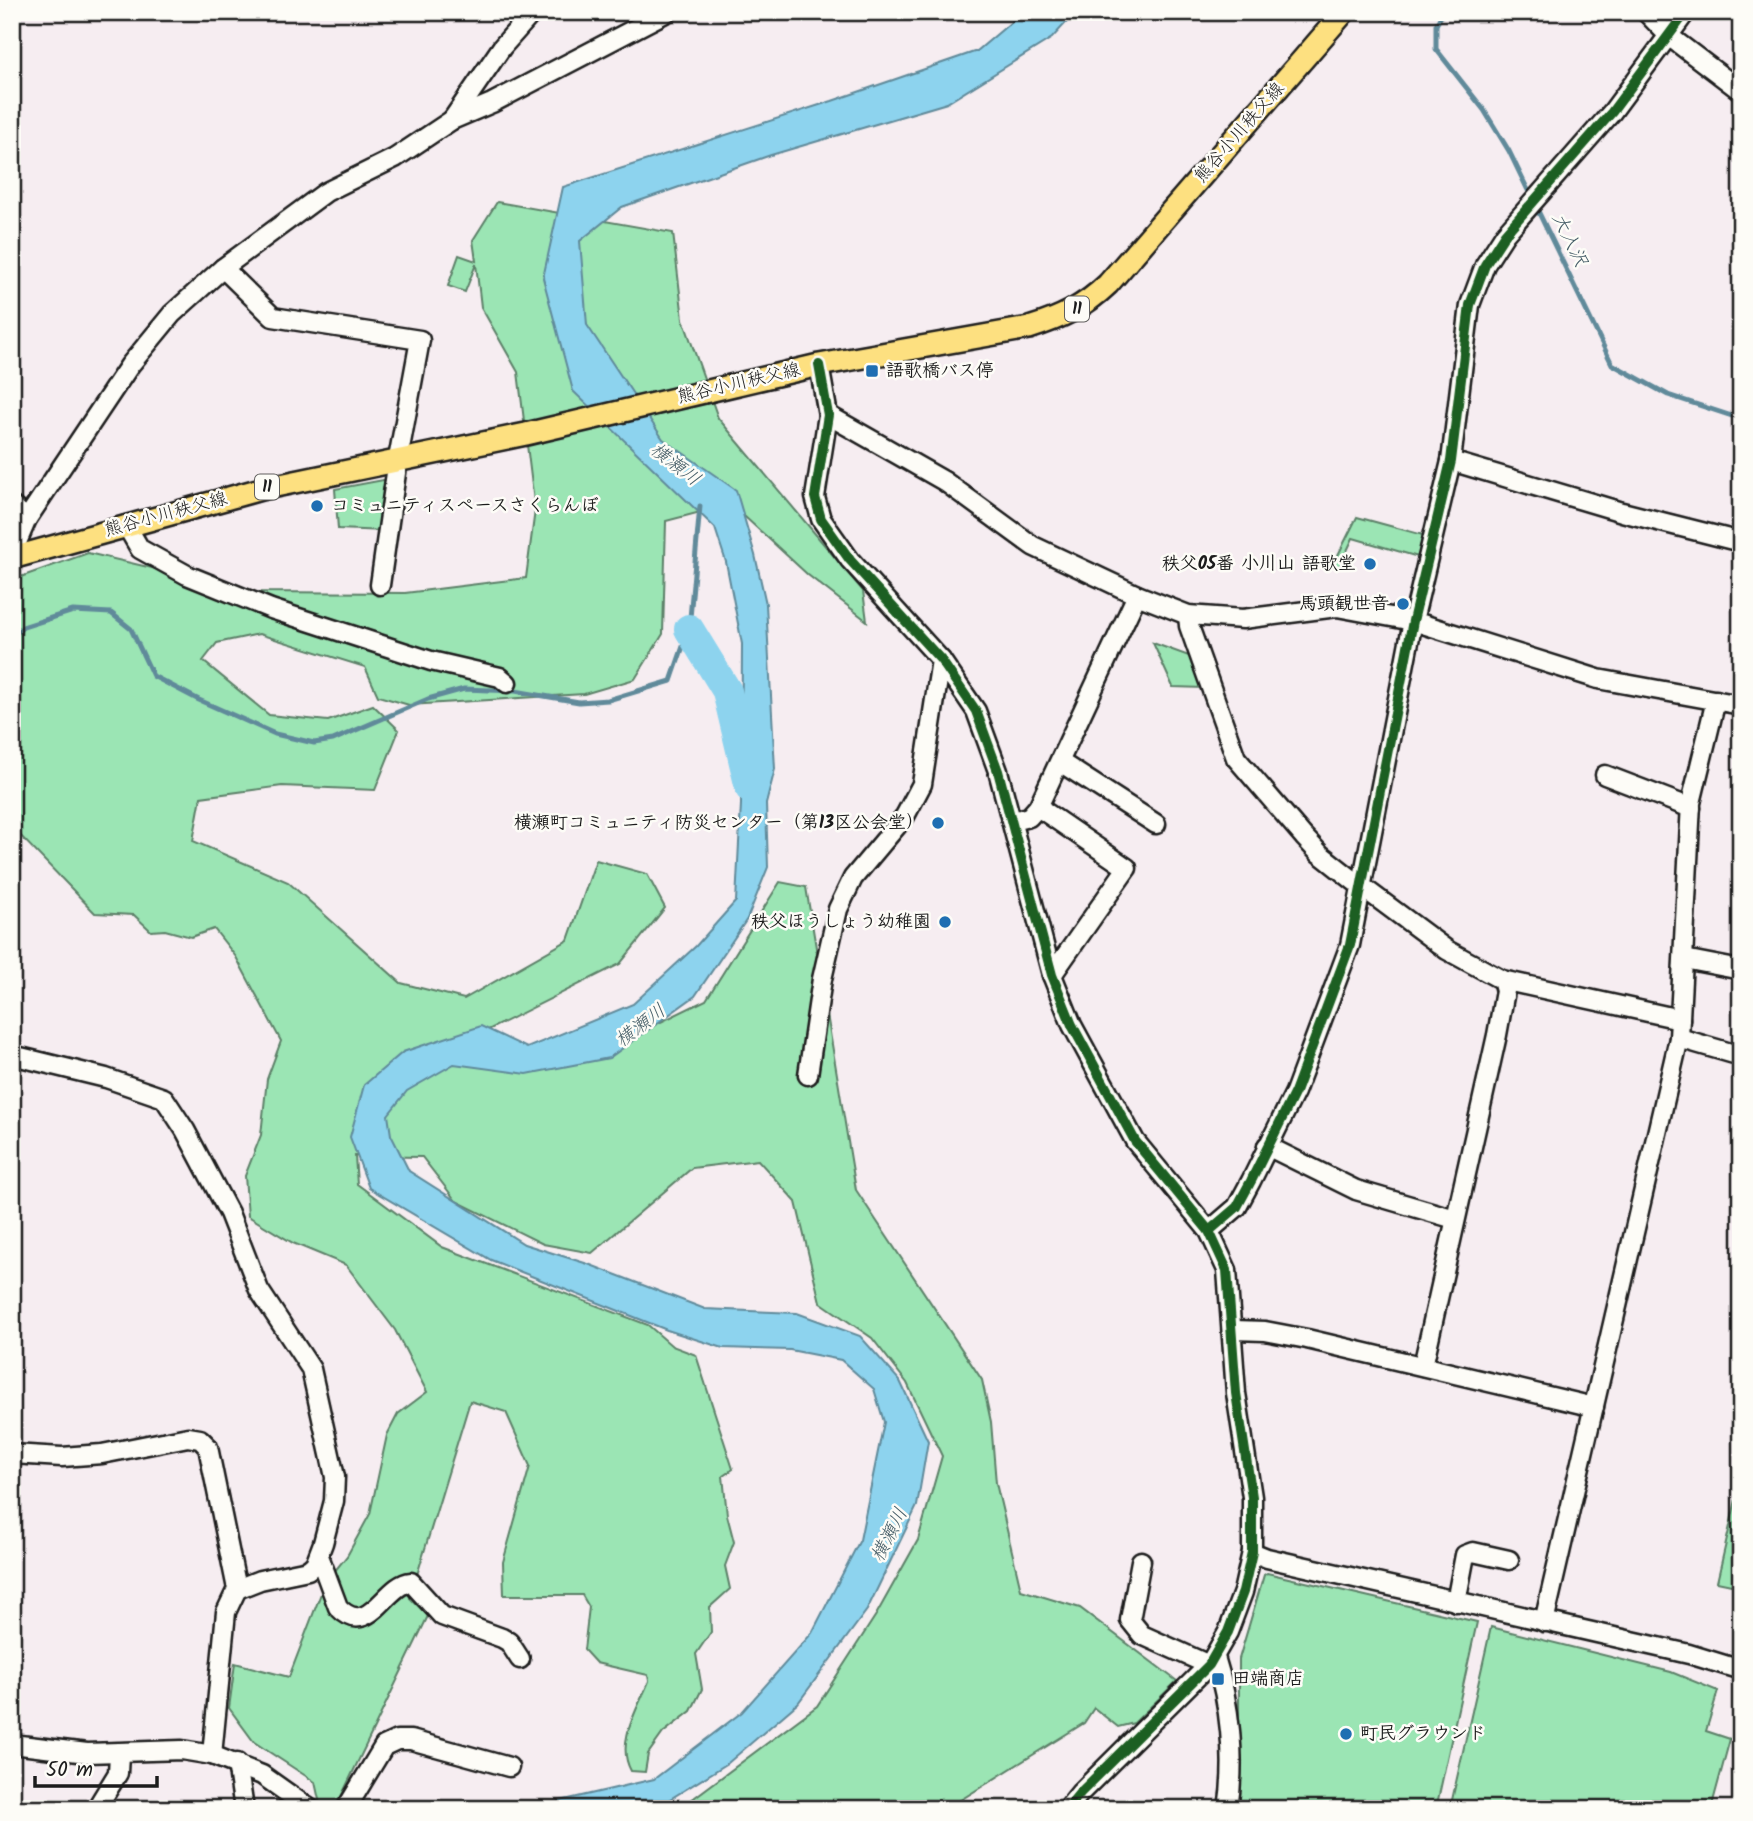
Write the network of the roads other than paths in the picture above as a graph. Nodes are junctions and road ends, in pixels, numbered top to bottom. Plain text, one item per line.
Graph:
1 (533, 12) edge
2 (667, 12) edge
3 (1344, 12) edge
4 (1646, 12) edge
5 (1686, 12) edge
6 (1670, 37) junction
7 (1741, 91) edge
8 (452, 120) junction
9 (223, 268) junction
10 (820, 365) junction
11 (828, 415) junction
12 (398, 459) junction
13 (1451, 461) junction
14 (12, 506) edge
15 (27, 519) junction
16 (125, 525) junction
17 (1741, 542) edge
18 (12, 556) edge
19 (380, 585) dead end
20 (1137, 595) junction
21 (1188, 615) junction
22 (1413, 621) junction
23 (941, 660) junction
24 (507, 683) dead end
25 (1716, 700) junction
26 (1741, 705) edge
27 (1060, 762) junction
28 (1605, 775) dead end
29 (1038, 807) junction
30 (1691, 808) junction
31 (1012, 821) junction
32 (1156, 824) dead end
33 (1361, 886) junction
34 (1684, 959) junction
35 (1741, 970) edge
36 (1052, 975) junction
37 (1502, 980) junction
38 (1680, 1020) junction
39 (1679, 1038) junction
40 (12, 1055) edge
41 (1741, 1056) edge
42 (808, 1075) dead end
43 (1267, 1146) junction
44 (1455, 1219) junction
45 (1209, 1231) junction
46 (1234, 1330) junction
47 (1423, 1366) junction
48 (1594, 1407) junction
49 (12, 1454) edge
50 (1252, 1552) junction
51 (319, 1556) junction
52 (1508, 1560) dead end
53 (1141, 1561) dead end
54 (237, 1589) junction
55 (1456, 1602) junction
56 (1544, 1622) junction
57 (520, 1659) dead end
58 (1212, 1661) junction
59 (1741, 1670) edge
60 (12, 1744) edge
61 (119, 1754) junction
62 (212, 1755) junction
63 (237, 1763) junction
64 (509, 1767) dead end
65 (96, 1809) edge
66 (244, 1809) edge
67 (310, 1809) edge
68 (346, 1809) edge
69 (1067, 1809) edge
70 (1228, 1809) edge

1 - 8 street
2 - 8 street
3 - 10 main road, 熊谷小川秩父線 / 11
4 - 6 street
5 - 6 street
6 - 7 street
6 - 13 street
8 - 9 street
9 - 12 street
9 - 15 street
10 - 11 street
10 - 12 main road, 熊谷小川秩父線 / 11
11 - 20 street
11 - 23 street
12 - 16 main road, 熊谷小川秩父線 / 11
12 - 19 street
13 - 17 street
13 - 22 street
14 - 15 street
15 - 18 street
16 - 18 main road, 熊谷小川秩父線 / 11
16 - 24 street
20 - 21 street
20 - 27 street
21 - 22 street
21 - 33 street
22 - 25 street
22 - 33 street
23 - 31 street
23 - 42 street
25 - 26 street
25 - 30 street
27 - 29 street
27 - 32 street
28 - 30 street
29 - 31 street
29 - 36 street
30 - 34 street
31 - 36 street
33 - 37 street
33 - 43 street
34 - 35 street
34 - 38 street
36 - 45 street
37 - 38 street
37 - 44 street
38 - 39 street
39 - 41 street
39 - 48 street
40 - 51 street
43 - 44 street
43 - 45 street
44 - 47 street
45 - 46 street
46 - 47 street
46 - 50 street
47 - 48 street
48 - 56 street
49 - 54 street
50 - 55 street
50 - 58 street
51 - 54 street
51 - 57 street
52 - 55 street
53 - 58 street
54 - 62 street
55 - 56 street
56 - 59 street
58 - 69 street
58 - 70 street
60 - 61 street
61 - 62 street
61 - 65 street
62 - 63 street
63 - 66 street
63 - 67 street
64 - 68 street

